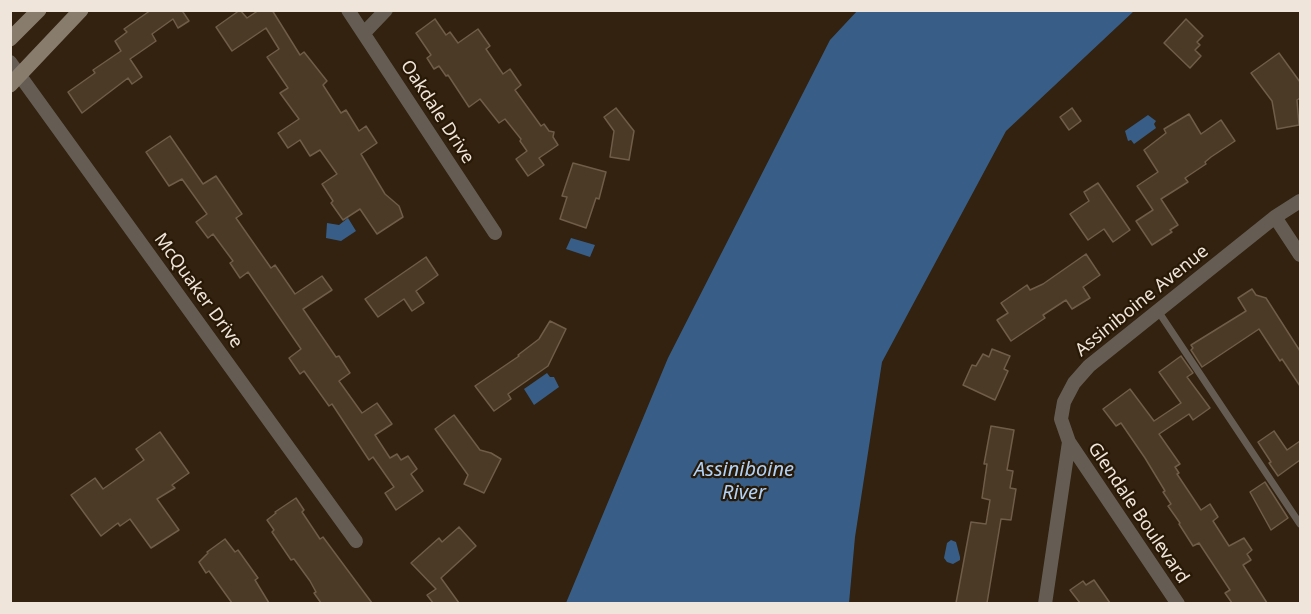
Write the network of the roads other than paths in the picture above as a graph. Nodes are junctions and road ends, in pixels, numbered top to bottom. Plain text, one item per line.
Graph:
1 (39, 10) edge
2 (81, 10) edge
3 (348, 10) edge
4 (386, 10) edge
5 (364, 33) junction
6 (10, 39) edge
7 (14, 74) edge
8 (1300, 201) edge
9 (1275, 217) junction
10 (495, 233) dead end
11 (1300, 255) edge
12 (1158, 311) junction
13 (1069, 442) junction
14 (1300, 524) edge
15 (356, 541) dead end
16 (1045, 603) edge
17 (1178, 603) edge

1 - 6 main road
2 - 7 main road
3 - 5 street, Oakdale Drive
4 - 5 street
5 - 10 street, Oakdale Drive
7 - 15 street, McQuaker Drive
8 - 9 street, Assiniboine Avenue
9 - 11 street
9 - 12 street, Assiniboine Avenue
12 - 13 street, Assiniboine Avenue
12 - 14 lane
13 - 16 street, Assiniboine Avenue
13 - 17 street, Glendale Boulevard

